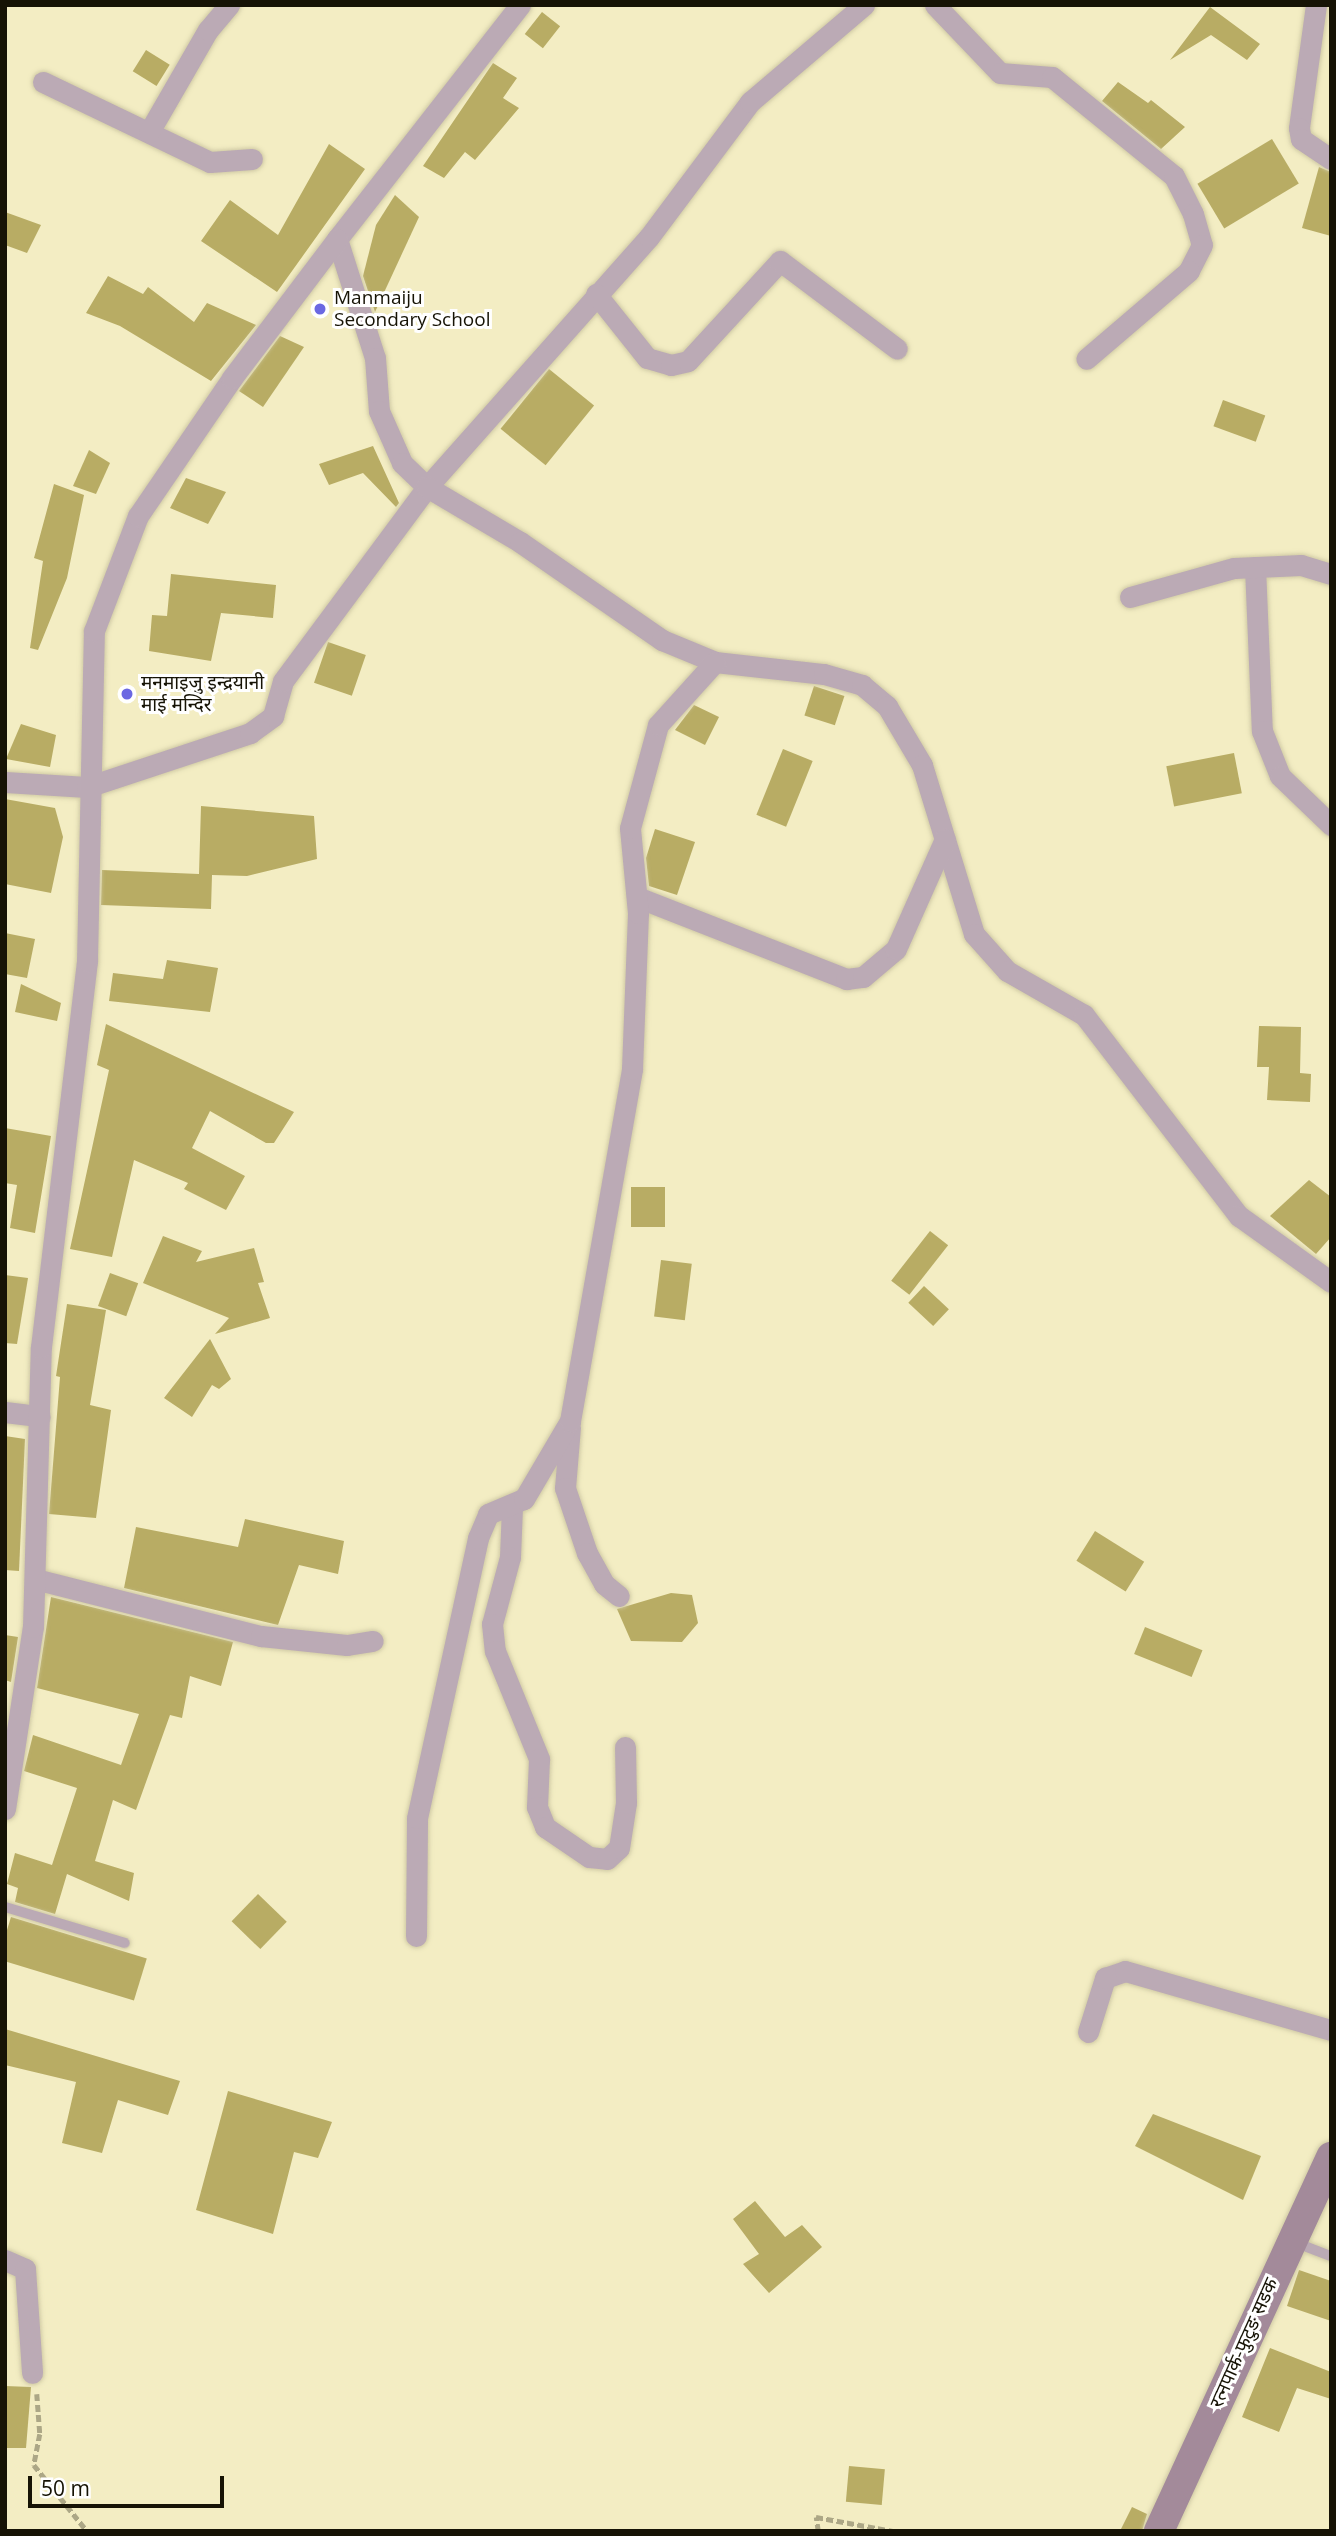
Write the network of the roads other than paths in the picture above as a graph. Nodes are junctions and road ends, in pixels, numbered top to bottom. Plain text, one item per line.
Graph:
1 (229, 5) edge
2 (520, 5) edge
3 (864, 5) edge
4 (935, 5) edge
5 (1316, 5) edge
6 (43, 82) dead end
7 (149, 132) junction
8 (252, 159) dead end
9 (1331, 159) edge
10 (337, 239) junction
11 (596, 295) junction
12 (897, 349) dead end
13 (1086, 359) dead end
14 (427, 487) junction
15 (1255, 567) junction
16 (1331, 574) edge
17 (1130, 597) dead end
18 (715, 662) junction
19 (5, 782) edge
20 (88, 787) junction
21 (1331, 825) edge
22 (945, 839) junction
23 (637, 897) junction
24 (1330, 1278) edge
25 (5, 1412) edge
26 (40, 1416) junction
27 (570, 1422) junction
28 (512, 1507) junction
29 (35, 1579) junction
30 (619, 1596) dead end
31 (373, 1641) dead end
32 (625, 1747) dead end
33 (5, 1809) edge
34 (5, 1907) edge
35 (416, 1936) dead end
36 (125, 1943) dead end
37 (1331, 2030) edge
38 (1088, 2032) dead end
39 (1331, 2157) edge
40 (1290, 2240) junction
41 (1331, 2256) edge
42 (5, 2260) edge
43 (32, 2373) road end
44 (1159, 2531) edge

1 - 7 street
2 - 10 street
3 - 11 street
4 - 13 street
5 - 9 street
6 - 7 street
7 - 8 street
10 - 14 street
10 - 20 street
11 - 12 street
11 - 14 street
14 - 18 street
14 - 20 street
15 - 16 street
15 - 17 street
15 - 21 street
18 - 22 street
18 - 23 street
19 - 20 street
20 - 26 street
22 - 23 street
22 - 24 street
23 - 27 street
25 - 26 street
26 - 29 street
27 - 28 street
27 - 30 street
28 - 32 street
28 - 35 street
29 - 31 street
29 - 33 street
34 - 36 lane
37 - 38 street
39 - 40 street, रत्नपार्क-फुटुङ सडक
40 - 41 lane
40 - 44 street, रत्नपार्क-फुटुङ सडक
42 - 43 street

